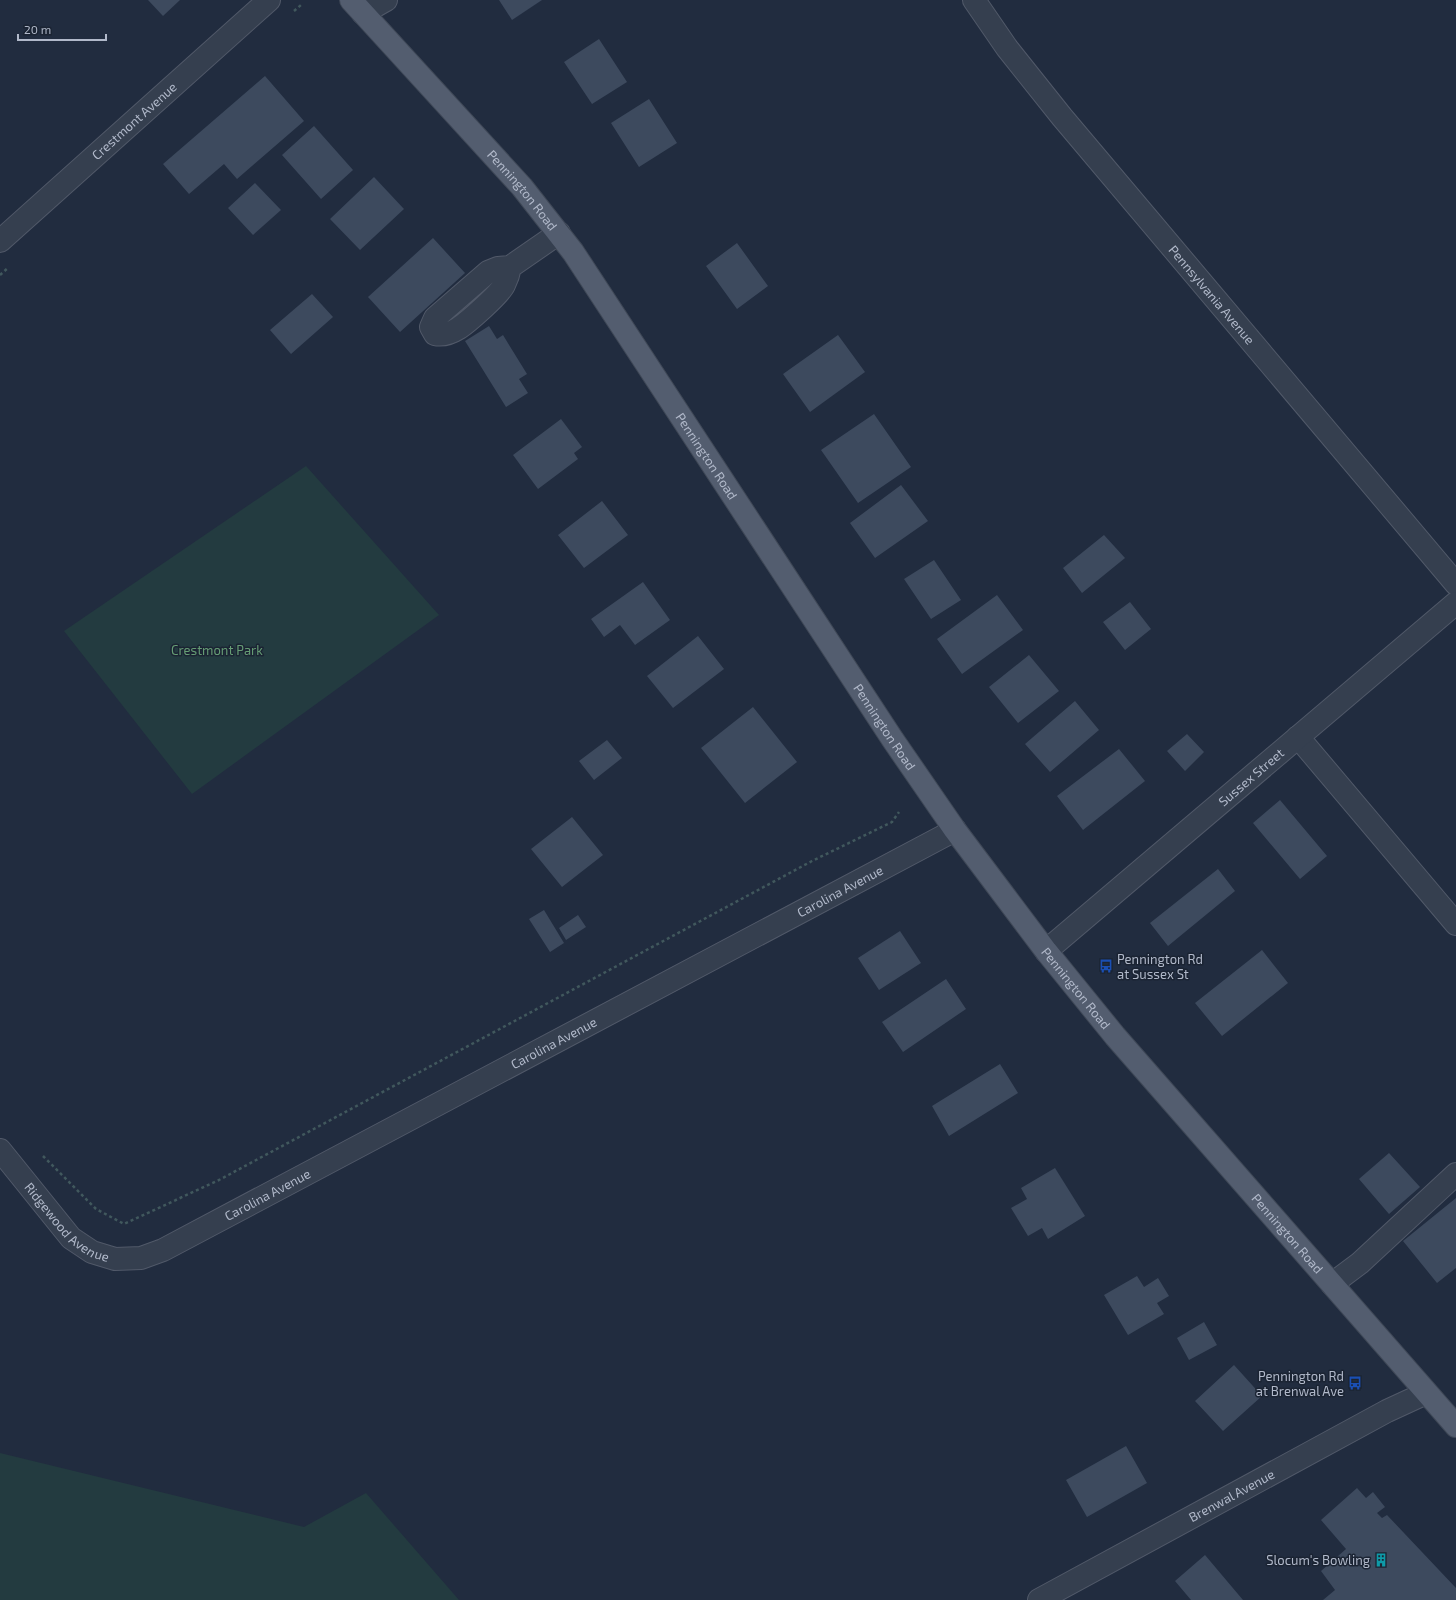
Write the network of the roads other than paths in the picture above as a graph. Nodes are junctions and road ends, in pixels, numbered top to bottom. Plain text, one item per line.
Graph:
1 (268, 0) edge
2 (386, 0) edge
3 (974, 0) edge
4 (357, 7) edge
5 (559, 233) junction
6 (0, 241) edge
7 (510, 267) dead end
8 (1456, 584) edge
9 (1456, 603) edge
10 (1298, 737) junction
11 (956, 830) junction
12 (1456, 924) edge
13 (1046, 951) junction
14 (0, 1150) edge
15 (1456, 1174) edge
16 (152, 1254) joint
17 (1332, 1284) junction
18 (1426, 1393) junction
19 (1456, 1426) edge
20 (1039, 1600) edge

1 - 6 street, Crestmont Avenue
2 - 4 street
3 - 8 street, Pennsylvania Avenue
4 - 5 main road, Pennington Road
5 - 7 street
5 - 11 main road, Pennington Road
9 - 10 street, Sussex Street
10 - 12 street
10 - 13 street, Sussex Street
11 - 13 main road, Pennington Road
11 - 16 street, Carolina Avenue
13 - 17 main road, Pennington Road
14 - 16 street, Ridgewood Avenue
15 - 17 street
17 - 18 main road, Pennington Road
18 - 19 main road, Pennington Road
18 - 20 street, Brenwal Avenue

